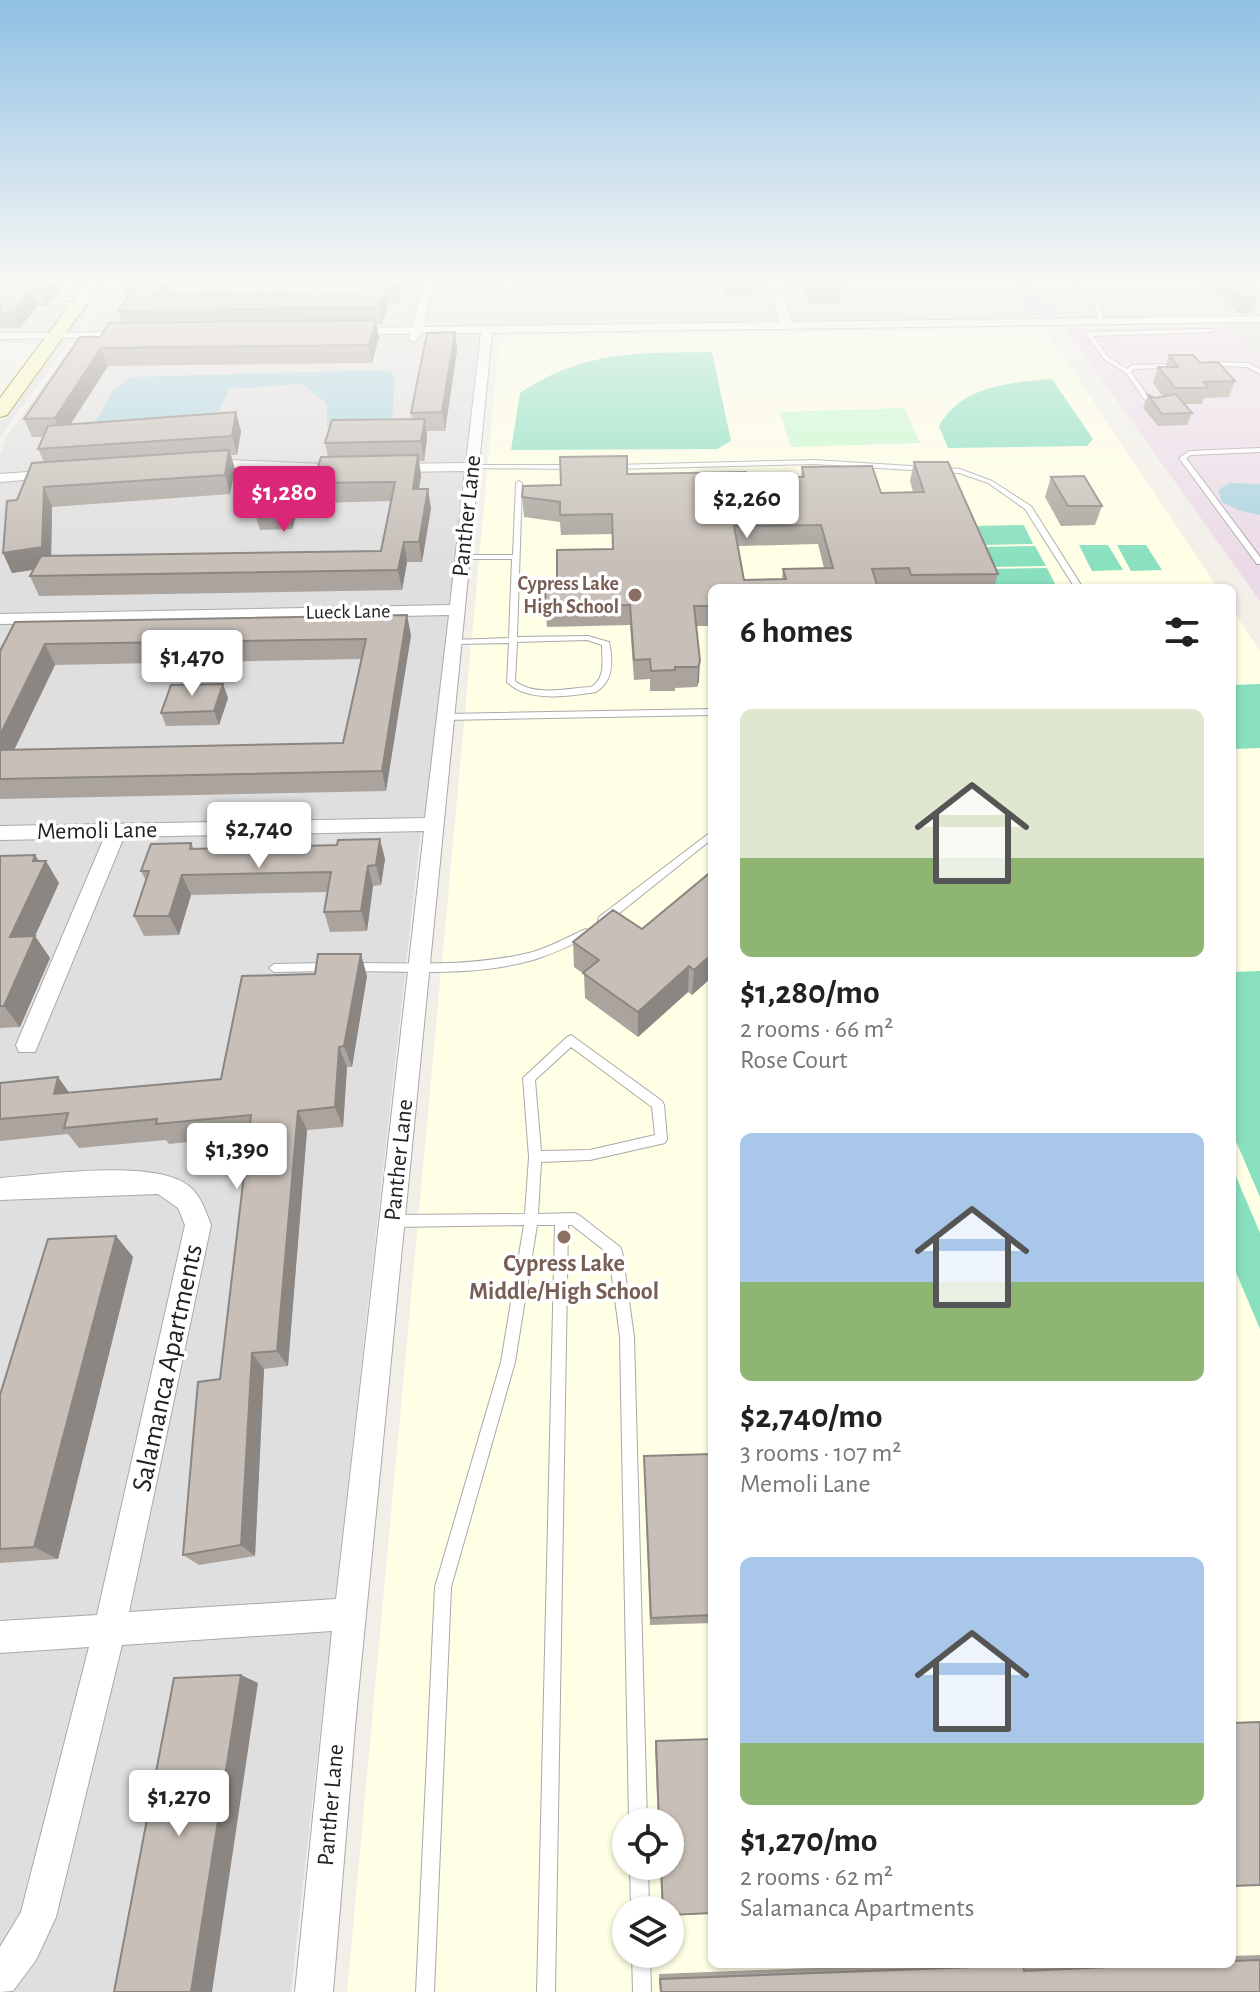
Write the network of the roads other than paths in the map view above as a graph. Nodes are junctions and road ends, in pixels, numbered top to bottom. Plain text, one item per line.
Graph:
1 (25, 376) edge
2 (482, 376) edge
3 (1131, 376) edge
4 (2, 405) edge
5 (1152, 406) edge
6 (1260, 450) edge
7 (185, 464) edge
8 (472, 467) junction
9 (590, 467) edge
10 (606, 467) edge
11 (77, 472) edge
12 (0, 478) edge
13 (519, 483) dead end
14 (462, 557) junction
15 (516, 557) junction
16 (1260, 562) edge
17 (1076, 584) edge
18 (456, 610) junction
19 (0, 619) edge
20 (513, 640) junction
21 (453, 642) junction
22 (708, 712) edge
23 (445, 717) junction
24 (434, 824) junction
25 (117, 831) junction
26 (0, 833) edge
27 (708, 837) edge
28 (420, 966) junction
29 (274, 968) dead end
30 (27, 1045) dead end
31 (535, 1157) junction
32 (0, 1189) edge
33 (562, 1219) junction
34 (531, 1220) junction
35 (392, 1221) junction
36 (350, 1614) junction
37 (109, 1633) junction
38 (0, 1637) edge
39 (638, 1808) edge
40 (641, 1968) edge
41 (0, 1978) edge
42 (314, 1992) edge
43 (425, 1992) edge
44 (546, 1992) edge
45 (642, 1992) edge

1 - 4 street
2 - 8 street, Panther Lane
3 - 5 lane
6 - 16 lane
7 - 8 street
8 - 9 lane
8 - 14 street, Panther Lane
10 - 17 lane
11 - 12 street
13 - 15 lane
14 - 15 lane
14 - 18 street, Panther Lane
15 - 20 lane
18 - 19 street, Lueck Lane
18 - 21 street, Panther Lane
20 - 20 lane
20 - 21 lane
21 - 23 street, Panther Lane
22 - 23 lane
23 - 24 street, Panther Lane
24 - 25 street, Memoli Lane
24 - 28 street, Panther Lane
25 - 26 street, Memoli Lane
25 - 30 street
27 - 28 lane
28 - 29 lane
28 - 35 street, Panther Lane
31 - 31 lane
31 - 34 lane
32 - 37 street, Salamanca Apartments
33 - 34 lane
33 - 39 lane
33 - 44 lane
34 - 35 lane
34 - 43 lane
35 - 36 street, Panther Lane
36 - 37 street
36 - 42 street, Panther Lane
37 - 38 street
37 - 41 street, Salamanca Apartments
40 - 45 lane

